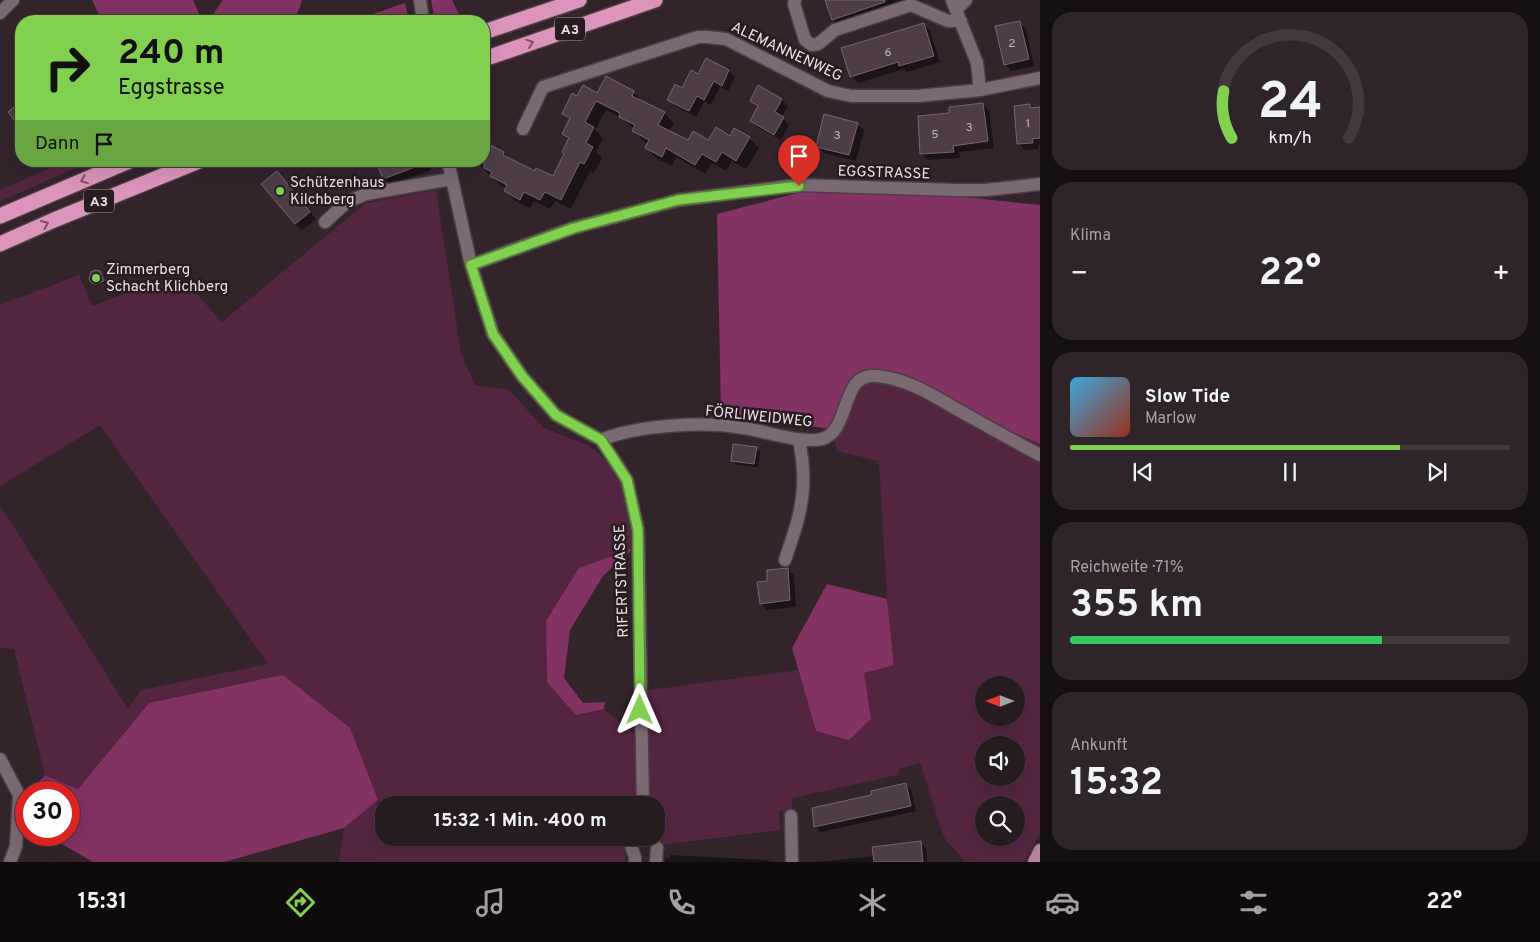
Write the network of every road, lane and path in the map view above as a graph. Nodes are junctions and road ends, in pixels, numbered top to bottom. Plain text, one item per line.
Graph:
1 (13, 0) edge
2 (420, 0) edge
3 (578, 0) edge
4 (655, 0) edge
5 (795, 0) edge
6 (966, 0) edge
7 (956, 11) edge
8 (0, 13) edge
9 (423, 15) edge
10 (490, 30) edge
11 (490, 56) edge
12 (1040, 78) edge
13 (980, 90) junction
14 (523, 129) dead end
15 (115, 167) edge
16 (184, 167) edge
17 (449, 167) edge
18 (452, 179) junction
19 (1039, 184) edge
20 (0, 216) edge
21 (325, 222) dead end
22 (0, 244) edge
23 (471, 265) junction
24 (601, 440) junction
25 (799, 440) junction
26 (1040, 455) edge
27 (785, 560) dead end
28 (0, 759) edge
29 (643, 796) edge
30 (791, 816) dead end
31 (631, 846) edge
32 (657, 848) dead end
33 (1040, 850) edge
34 (10, 862) edge
35 (635, 862) edge
36 (656, 862) edge
37 (792, 862) edge
38 (1034, 862) edge

1 - 8 street
2 - 9 street
3 - 10 highway, A3
11 -> 4 highway, A3
5 - 7 street
6 - 7 street
7 - 13 street
12 - 13 street, ALEMANNENWEG
13 - 14 street, ALEMANNENWEG
15 -> 20 highway, A3
22 -> 16 highway, A3
17 - 18 street, RIFERTSTRASSE
18 - 21 street
18 - 23 street, RIFERTSTRASSE
19 - 23 street, EGGSTRASSE
23 - 24 street, RIFERTSTRASSE
24 - 25 street, FÖRLIWEIDWEG
24 - 29 street, RIFERTSTRASSE
25 - 26 street, FÖRLIWEIDWEG
25 - 27 street
28 - 34 street
30 - 37 street
31 - 35 street
32 - 36 street
33 - 38 main road

